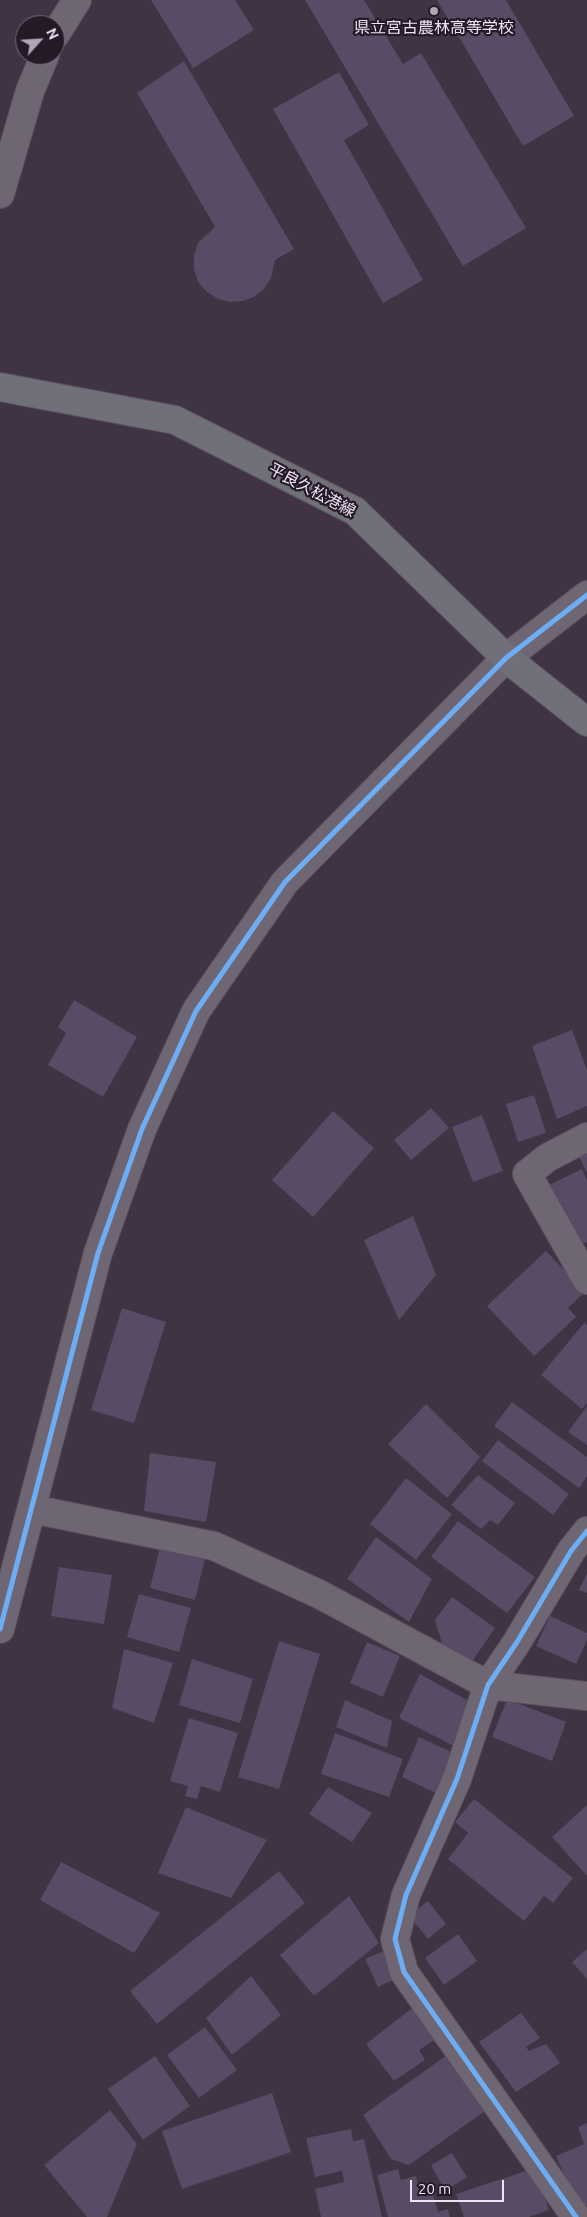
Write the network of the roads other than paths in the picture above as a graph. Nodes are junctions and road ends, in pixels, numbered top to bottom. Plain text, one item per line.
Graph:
1 (77, 0) edge
2 (65, 19) edge
3 (41, 65) edge
4 (0, 194) edge
5 (0, 387) edge
6 (587, 595) edge
7 (506, 658) junction
8 (587, 722) edge
9 (587, 1137) edge
10 (587, 1280) edge
11 (32, 1509) junction
12 (587, 1531) edge
13 (0, 1629) edge
14 (488, 1685) junction
15 (587, 1696) edge
16 (576, 2217) edge

1 - 2 street
3 - 4 street
5 - 7 main road, 平良久松港線
6 - 7 street
7 - 8 main road, 平良久松港線
7 - 11 street
9 - 10 street
11 - 13 street
11 - 14 street
12 - 14 street
14 - 15 street
14 - 16 street

